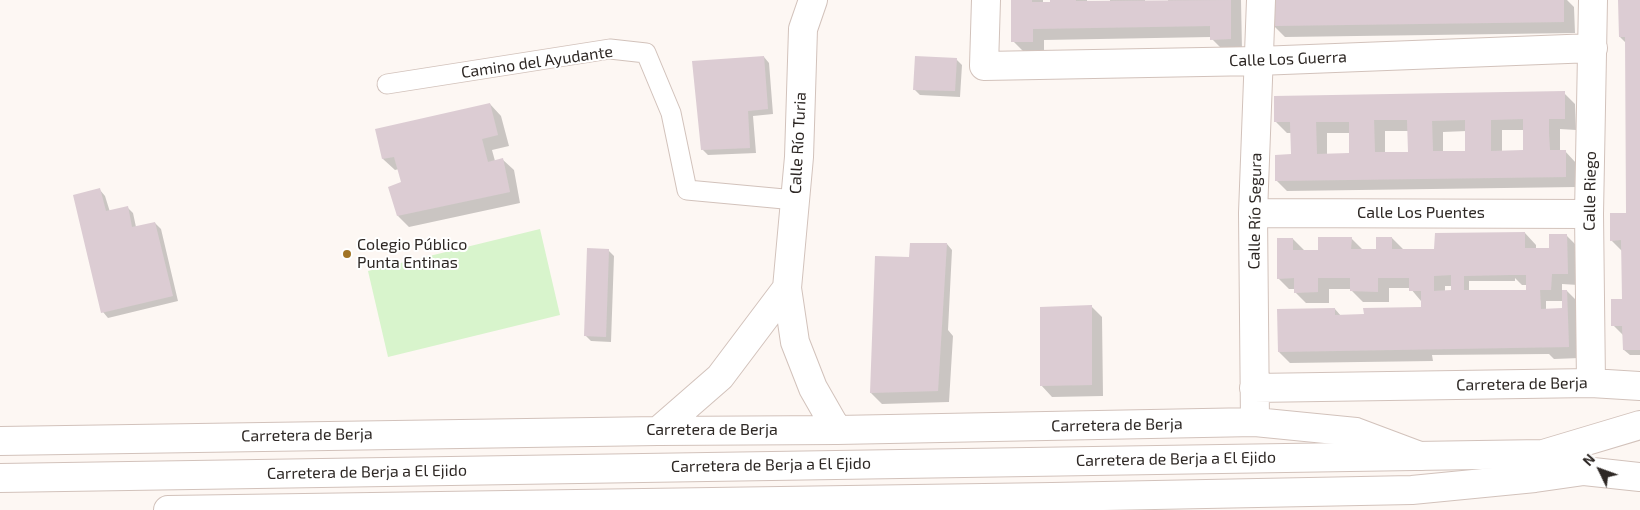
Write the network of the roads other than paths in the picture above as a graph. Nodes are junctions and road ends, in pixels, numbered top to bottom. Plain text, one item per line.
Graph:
1 (813, 0) edge
2 (986, 0) edge
3 (1261, 0) edge
4 (1593, 0) edge
5 (1592, 48) junction
6 (1258, 61) junction
7 (387, 84) dead end
8 (795, 200) junction
9 (1253, 213) junction
10 (1589, 214) junction
11 (787, 288) junction
12 (1591, 383) junction
13 (1640, 386) edge
14 (1254, 388) junction
15 (1255, 422) junction
16 (1640, 425) edge
17 (837, 430) junction
18 (658, 431) junction
19 (0, 441) edge
20 (1543, 454) junction
21 (1420, 456) junction
22 (1584, 471) junction
23 (0, 478) edge
24 (1640, 478) edge
25 (1412, 500) edge
26 (1150, 502) edge
27 (944, 504) edge
28 (168, 510) edge

1 - 8 street, Calle Río Turia
2 - 6 street, Calle Los Guerra
3 - 6 street, Calle Río Segura
4 - 5 street, Calle Riego
5 - 6 street, Calle Los Guerra
5 - 10 street, Calle Riego
6 - 9 street, Calle Río Segura
7 - 8 lane, Camino del Ayudante
8 - 11 street, Calle Río Turia
9 - 10 street, Calle Los Puentes
9 - 14 street, Calle Río Segura
10 - 12 street, Calle Riego
11 - 17 street, Calle Río Turia
11 - 18 street
12 - 13 street, Carretera de Berja
12 - 14 street, Carretera de Berja
14 - 15 street, Calle Río Segura
15 - 17 street, Carretera de Berja
15 - 21 street, Carretera de Berja
16 - 20 street, Carretera de Berja a El Ejido
17 - 18 street, Carretera de Berja
18 - 19 street, Carretera de Berja
20 - 21 street, Carretera de Berja a El Ejido
20 - 22 street, Carretera de Berja a El Ejido
21 - 23 street, Carretera de Berja a El Ejido
22 - 24 street, Carretera de Berja a El Ejido
22 - 25 street
25 - 26 street
26 - 27 street
27 - 28 street

